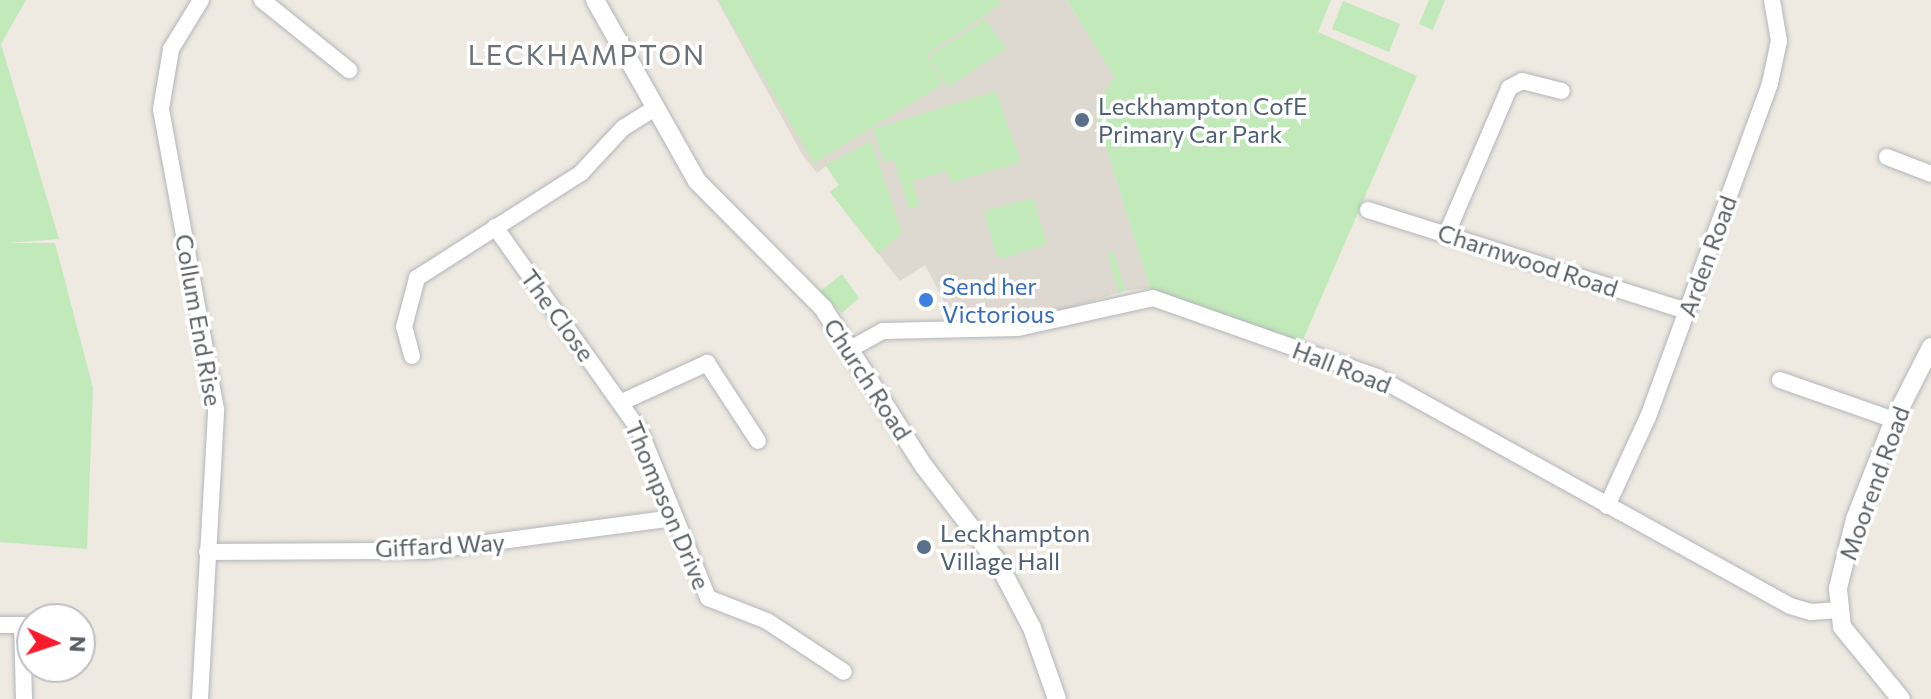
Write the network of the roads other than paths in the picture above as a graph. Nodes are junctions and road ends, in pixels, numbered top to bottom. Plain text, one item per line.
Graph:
1 (201, 0) edge
2 (262, 0) edge
3 (595, 0) edge
4 (1772, 0) edge
5 (349, 70) dead end
6 (1562, 91) dead end
7 (656, 107) junction
8 (1887, 157) dead end
9 (1931, 174) edge
10 (1368, 210) dead end
11 (495, 227) junction
12 (1447, 233) junction
13 (1686, 311) junction
14 (1931, 347) edge
15 (852, 348) junction
16 (412, 356) dead end
17 (1780, 380) dead end
18 (622, 402) junction
19 (1894, 420) junction
20 (758, 441) dead end
21 (1607, 506) junction
22 (672, 518) junction
23 (207, 552) junction
24 (1839, 610) junction
25 (844, 672) dead end
26 (200, 699) edge
27 (1057, 699) edge
28 (1901, 699) edge

1 - 23 street, Collum End Rise
2 - 5 street
3 - 7 street, Church Road
4 - 13 street, Arden Road
6 - 12 street
7 - 11 street
7 - 15 street, Church Road
8 - 9 street
10 - 12 street, Charnwood Road
11 - 16 street
11 - 18 street, The Close
12 - 13 street, Charnwood Road
13 - 21 street, Arden Road
14 - 19 street, Moorend Road
15 - 21 street, Hall Road
15 - 27 street, Church Road
17 - 19 street
18 - 20 street
18 - 22 street, Thompson Drive
19 - 24 street, Moorend Road
21 - 24 street, Hall Road
22 - 23 street, Giffard Way
22 - 25 street, Thompson Drive
23 - 26 street, Collum End Rise
24 - 28 street, Moorend Road

